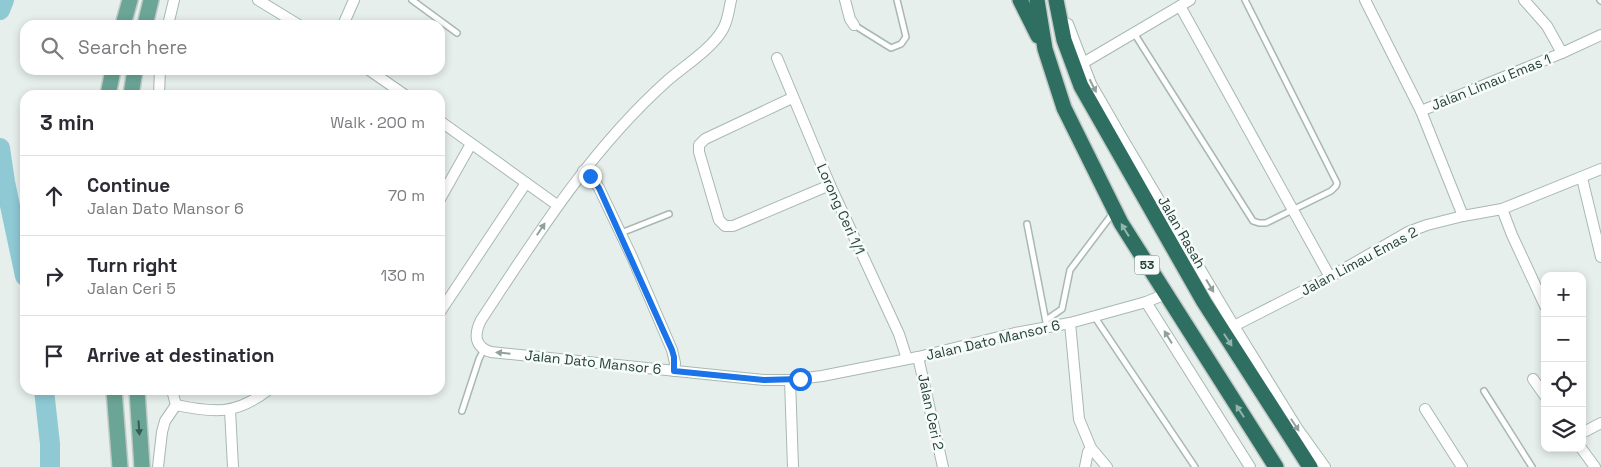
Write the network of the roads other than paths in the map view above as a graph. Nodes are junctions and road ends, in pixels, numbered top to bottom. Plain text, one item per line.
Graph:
1 (130, 0) edge
2 (151, 0) edge
3 (174, 0) edge
4 (258, 0) edge
5 (354, 0) edge
6 (412, 0) edge
7 (731, 0) edge
8 (845, 0) edge
9 (897, 0) edge
10 (1020, 0) edge
11 (1037, 0) edge
12 (1056, 0) edge
13 (1064, 0) edge
14 (1190, 0) edge
15 (1245, 0) edge
16 (1365, 0) edge
17 (1524, 0) edge
18 (1180, 6) junction
19 (124, 20) edge
20 (146, 20) edge
21 (169, 20) edge
22 (292, 20) edge
23 (345, 20) edge
24 (439, 20) edge
25 (445, 24) edge
26 (1068, 24) junction
27 (854, 25) joint
28 (457, 33) dead end
29 (1134, 33) junction
30 (1601, 35) edge
31 (1045, 49) junction
32 (1562, 53) junction
33 (777, 58) dead end
34 (1083, 62) junction
35 (112, 75) edge
36 (134, 75) edge
37 (160, 75) edge
38 (376, 75) edge
39 (1081, 86) junction
40 (109, 90) edge
41 (132, 90) edge
42 (159, 90) edge
43 (398, 90) edge
44 (792, 98) junction
45 (1421, 111) junction
46 (445, 125) edge
47 (471, 144) junction
48 (1601, 169) edge
49 (583, 171) junction
50 (1582, 178) junction
51 (526, 183) junction
52 (830, 185) junction
53 (445, 189) edge
54 (557, 205) junction
55 (1502, 209) junction
56 (1293, 210) junction
57 (1115, 211) junction
58 (669, 214) dead end
59 (1463, 216) junction
60 (1027, 224) dead end
61 (620, 233) junction
62 (1601, 257) edge
63 (1330, 277) junction
64 (1166, 294) junction
65 (1541, 297) edge
66 (1146, 302) junction
67 (445, 304) edge
68 (1094, 316) junction
69 (1046, 323) junction
70 (1070, 323) junction
71 (1234, 326) junction
72 (484, 349) junction
73 (918, 357) junction
74 (907, 359) junction
75 (674, 371) junction
76 (1533, 379) dead end
77 (790, 380) junction
78 (1541, 390) edge
79 (1484, 391) dead end
80 (114, 395) edge
81 (137, 395) edge
82 (173, 395) edge
83 (260, 395) edge
84 (176, 405) junction
85 (1425, 409) dead end
86 (230, 410) junction
87 (462, 411) dead end
88 (1601, 423) edge
89 (1586, 430) edge
90 (1092, 448) junction
91 (1584, 452) edge
92 (120, 467) edge
93 (142, 467) edge
94 (158, 467) edge
95 (233, 467) edge
96 (793, 467) edge
97 (943, 467) edge
98 (1085, 467) edge
99 (1107, 467) edge
100 (1195, 467) edge
101 (1250, 467) edge
102 (1276, 467) edge
103 (1310, 467) edge
104 (1325, 467) edge
105 (1462, 467) edge
106 (1532, 467) edge
107 (1594, 467) edge

1 - 19 main road
2 - 20 main road
3 - 21 street
4 - 22 street
5 - 23 street
6 - 24 lane
7 - 49 street
8 - 27 street
9 - 27 lane
10 - 31 highway
11 - 31 highway, 53
12 - 39 highway, Jalan Rasah / 53
13 - 26 highway
14 - 18 street
15 - 56 lane
16 - 45 street, Jalan Limau Emas 1
17 - 32 street, Jalan Limau Emas 1
18 - 29 street
18 - 56 street
25 - 28 lane
26 - 34 street
26 - 39 highway
29 - 34 street
29 - 56 lane
30 - 32 street, Jalan Limau Emas 1
31 - 57 highway, 53
32 - 45 street, Jalan Limau Emas 1
33 - 44 street, Lorong Ceri 1/1
34 -> 71 street
35 - 40 main road
36 - 41 main road
37 - 42 street
38 - 43 street
39 -> 103 highway, Jalan Rasah / 53
44 - 52 street, Lorong Ceri 1/1
44 - 52 street
45 - 59 street, Jalan Limau Emas 1
46 - 47 street
47 - 51 street
47 - 53 street
48 - 50 street, Jalan Limau Emas 2
49 - 54 street
49 - 61 street
50 - 55 street, Jalan Limau Emas 2
50 - 62 street
51 - 54 street
51 - 67 street
52 - 74 street, Lorong Ceri 1/1
72 -> 54 street
55 - 59 street, Jalan Limau Emas 2
55 - 65 street
56 - 63 street
64 -> 57 highway, 53
57 - 69 lane
58 - 61 lane
59 - 63 street, Jalan Limau Emas 2
60 - 69 lane
61 - 75 street
63 - 71 street, Jalan Limau Emas 2
64 - 66 street, Jalan Dato Mansor 6
102 -> 64 highway, 53
66 - 68 street, Jalan Dato Mansor 6
101 -> 66 street
68 - 70 street, Jalan Dato Mansor 6
68 - 100 lane
69 - 70 street, Jalan Dato Mansor 6
69 - 73 street, Jalan Dato Mansor 6
70 - 90 street
71 -> 104 street
75 -> 72 street, Jalan Dato Mansor 6
72 - 87 lane
73 - 74 street, Jalan Dato Mansor 6
73 - 97 street, Jalan Ceri 2
74 - 77 street, Jalan Dato Mansor 6
75 - 77 street, Jalan Dato Mansor 6
76 - 78 street
77 - 96 street
79 - 106 lane
80 - 92 main road
81 -> 93 main road
82 - 84 street
83 - 86 street
84 - 86 street
84 - 94 street
85 - 105 street
86 - 95 street
88 - 89 street
90 - 98 street
90 - 99 street
91 - 107 street

